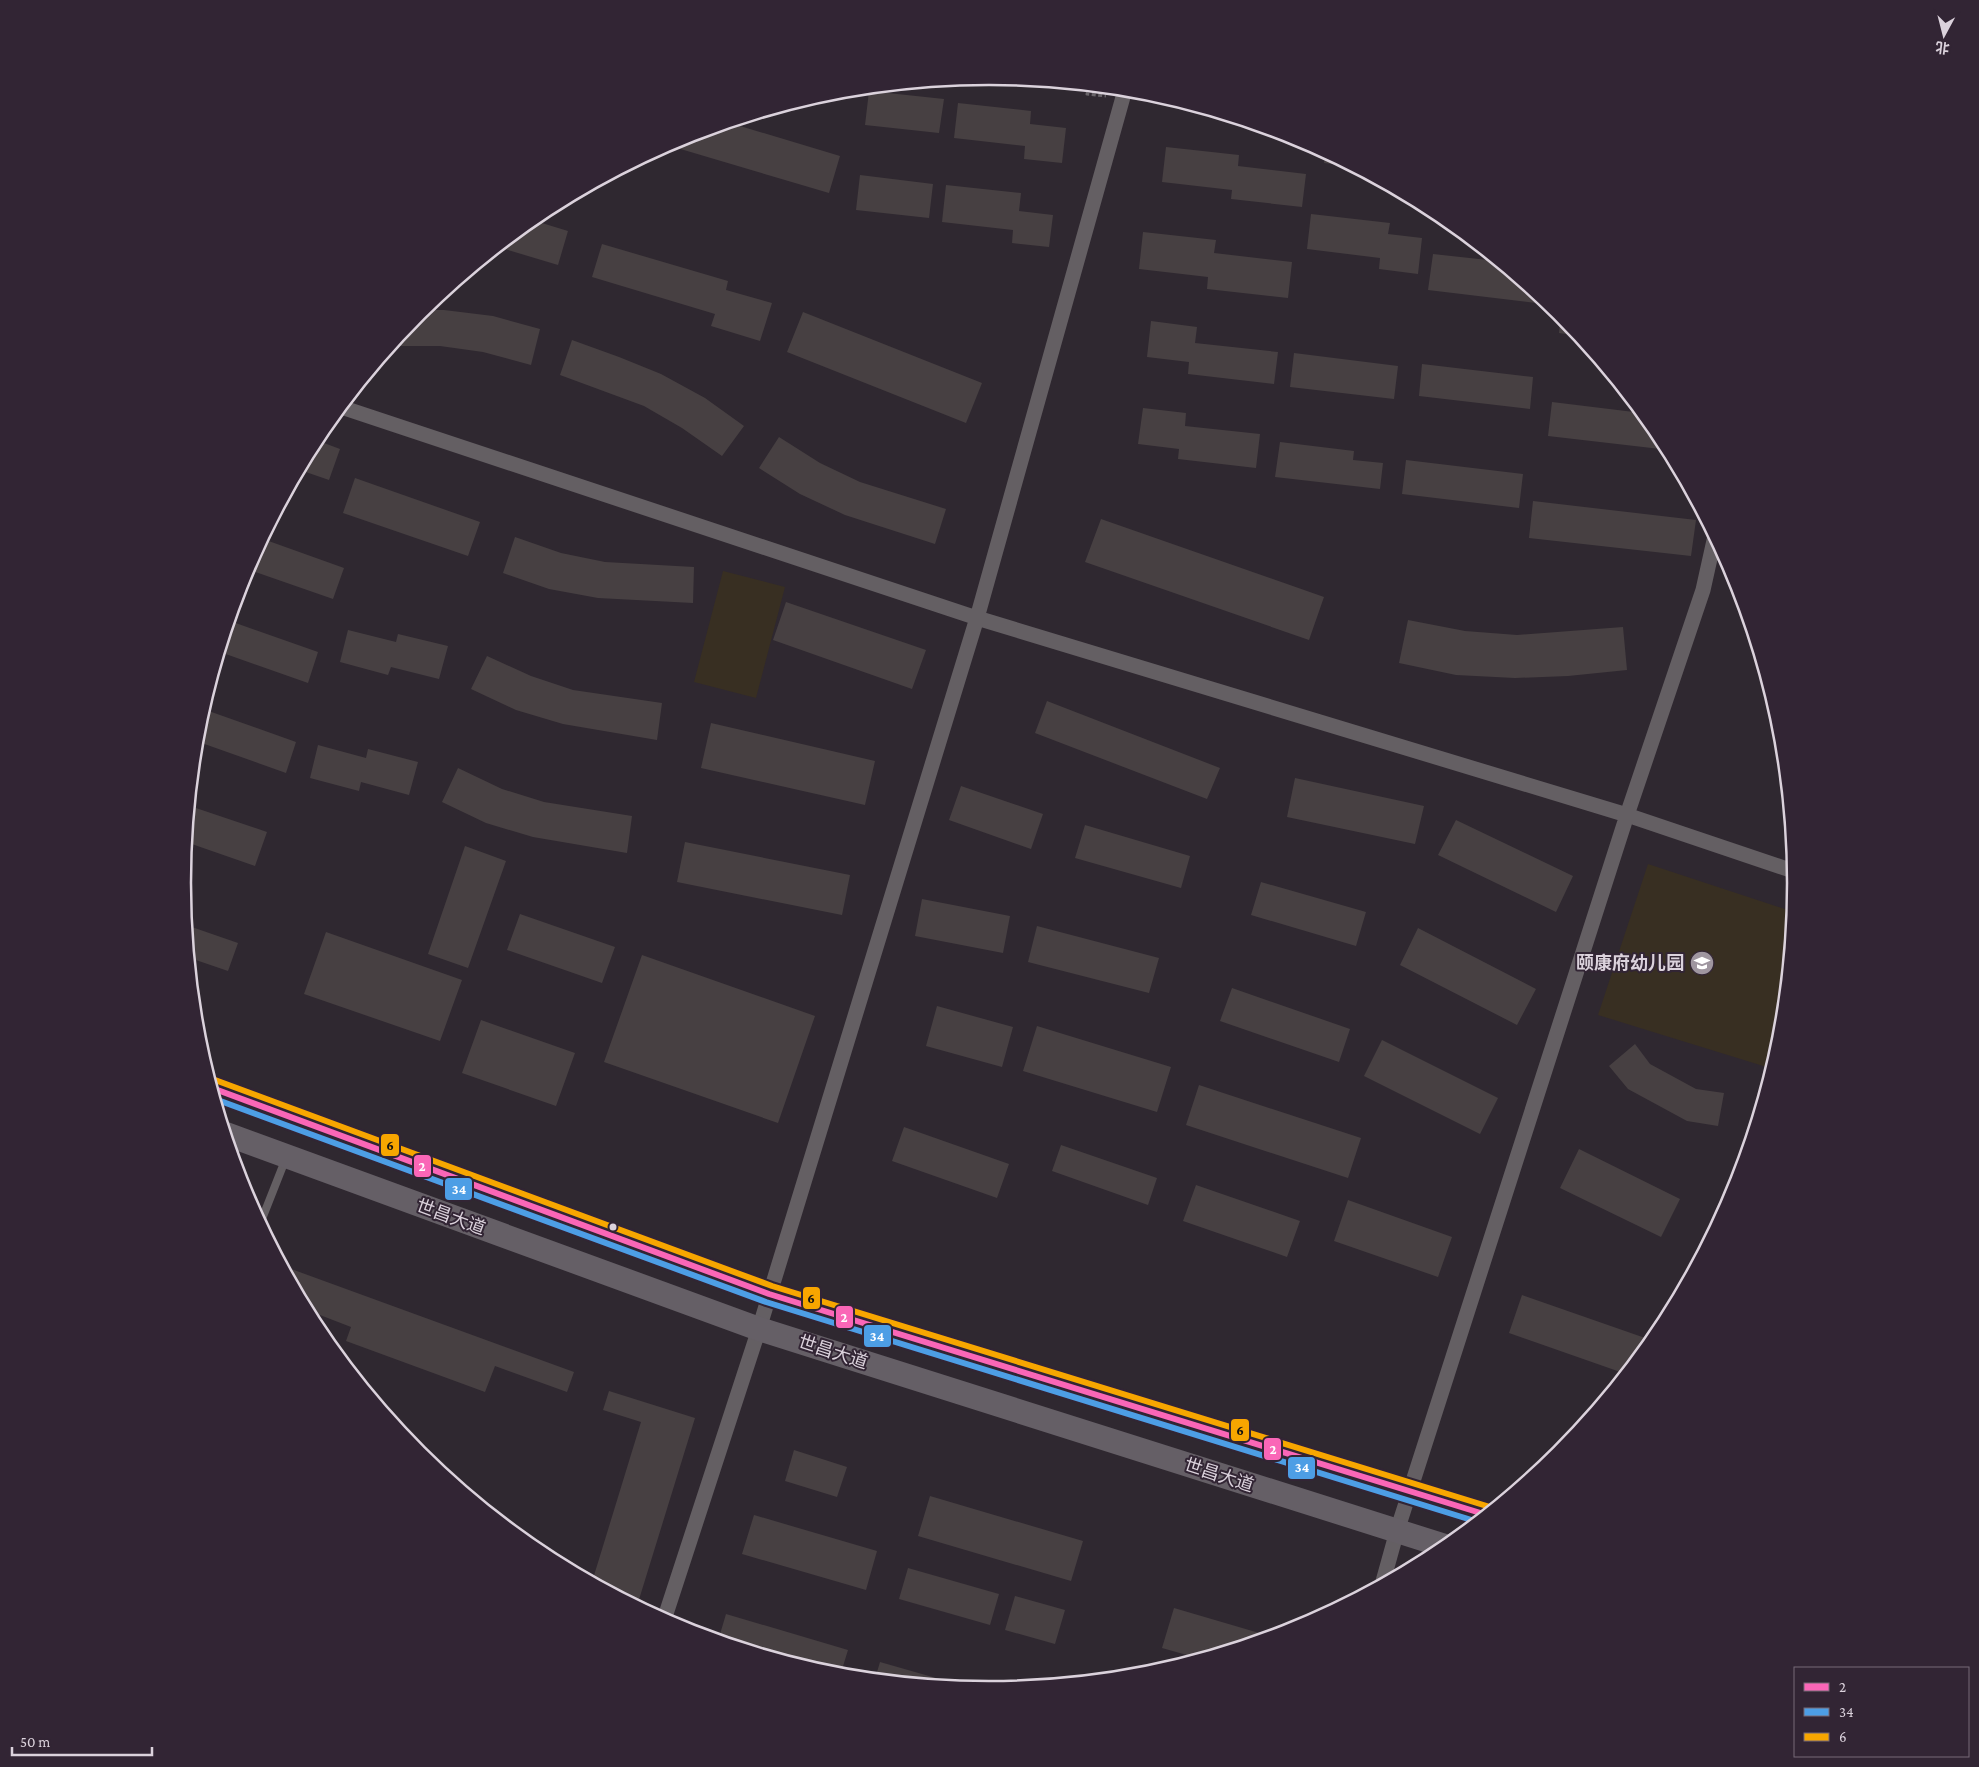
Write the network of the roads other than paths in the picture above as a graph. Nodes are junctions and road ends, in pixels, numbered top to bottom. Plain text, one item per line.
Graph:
1 (1123, 97) road end
2 (348, 409) edge
3 (1713, 546) edge
4 (977, 618) junction
5 (1628, 815) junction
6 (1787, 869) edge
7 (218, 1090) edge
8 (232, 1136) edge
9 (287, 1156) junction
10 (263, 1215) edge
11 (769, 1294) junction
12 (759, 1329) junction
13 (1410, 1491) junction
14 (1481, 1513) edge
15 (1397, 1531) junction
16 (1438, 1543) edge
17 (1384, 1578) edge
18 (666, 1613) edge

1 - 4 street
2 - 4 street
3 - 5 street
4 - 5 street
4 - 11 street
5 - 6 street
5 - 13 street
7 - 11 main road, 世昌大道
8 - 9 main road, 世昌大道
9 - 10 lane
9 - 12 main road, 世昌大道
11 - 12 street
11 - 13 main road, 世昌大道
12 - 15 main road, 世昌大道
12 - 18 street
13 - 14 main road, 世昌大道
13 - 15 street
15 - 16 main road, 世昌大道
15 - 17 street

